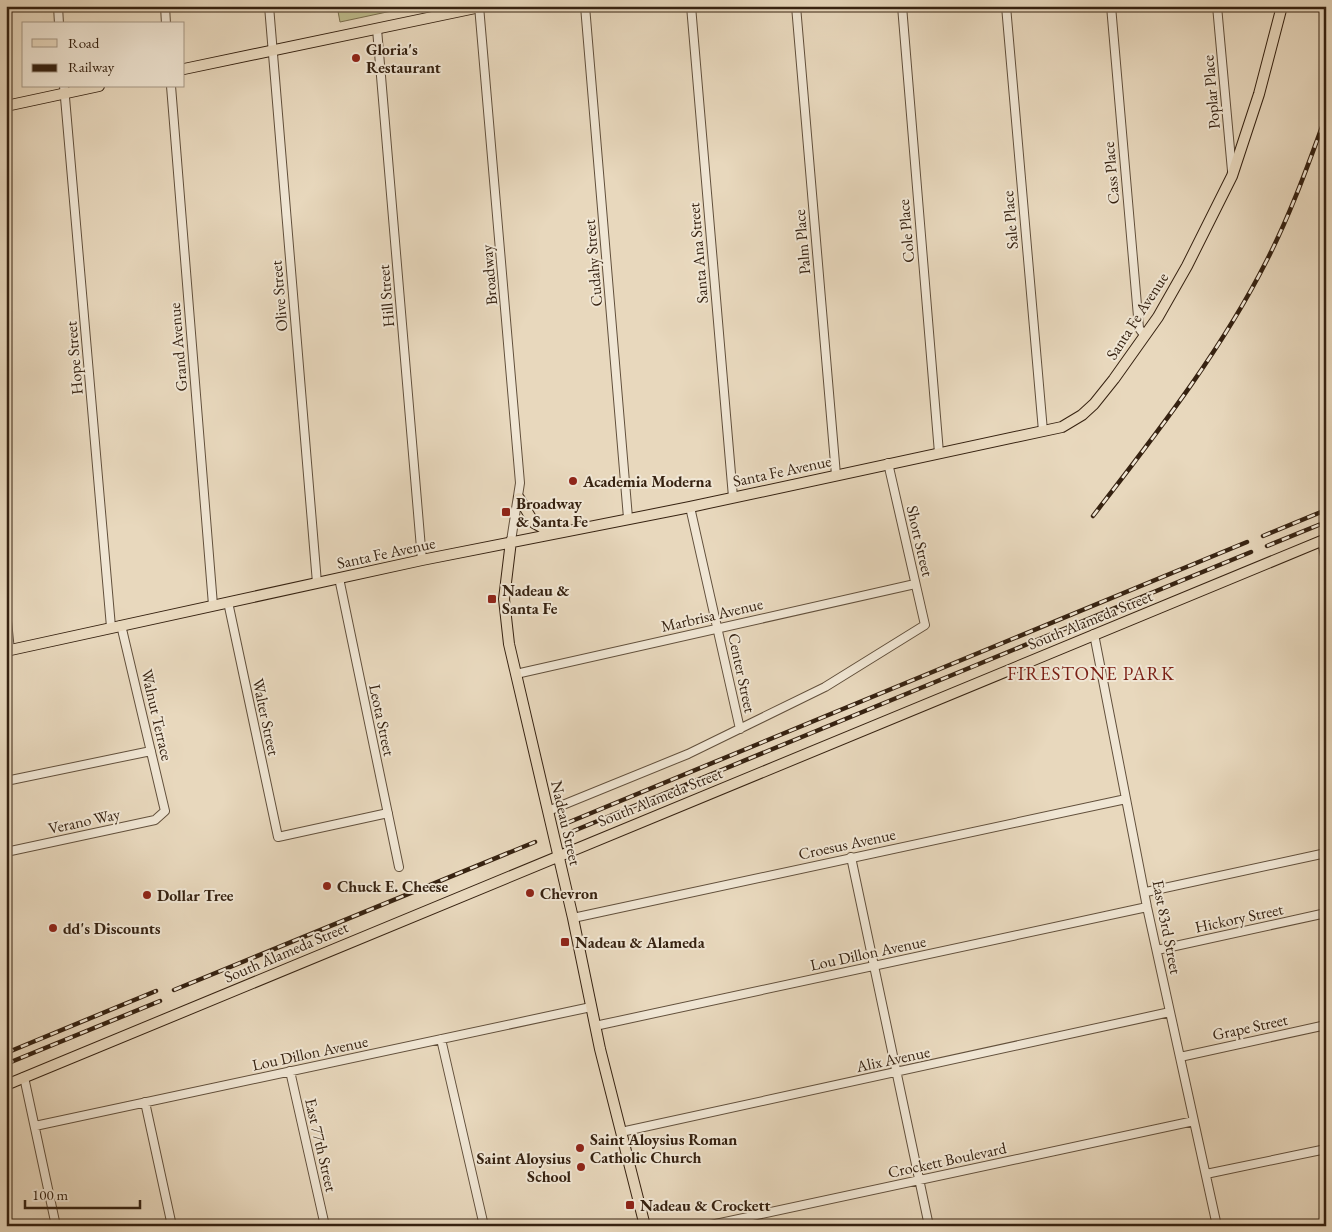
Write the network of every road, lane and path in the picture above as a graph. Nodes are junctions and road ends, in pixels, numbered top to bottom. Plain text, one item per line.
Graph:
1 (58, 6) edge
2 (165, 6) edge
3 (269, 6) edge
4 (585, 6) edge
5 (691, 6) edge
6 (796, 6) edge
7 (902, 6) edge
8 (1006, 6) edge
9 (1111, 6) edge
10 (1217, 6) edge
11 (1282, 6) edge
12 (482, 7) edge
13 (59, 22) edge
14 (166, 22) edge
15 (377, 29) junction
16 (272, 50) junction
17 (185, 69) edge
18 (82, 88) edge
19 (171, 88) edge
20 (65, 90) edge
21 (6, 106) edge
22 (1232, 176) junction
23 (1144, 335) junction
24 (1043, 431) junction
25 (939, 453) junction
26 (888, 463) junction
27 (836, 475) junction
28 (733, 497) junction
29 (519, 498) junction
30 (690, 507) junction
31 (628, 518) junction
32 (552, 533) junction
33 (1324, 540) edge
34 (511, 541) junction
35 (422, 560) junction
36 (1326, 561) edge
37 (339, 578) junction
38 (317, 583) junction
39 (915, 584) junction
40 (228, 602) junction
41 (213, 605) junction
42 (6, 611) edge
43 (925, 625) joint
44 (116, 626) junction
45 (719, 628) junction
46 (1094, 634) junction
47 (8, 651) edge
48 (516, 674) junction
49 (740, 729) junction
50 (151, 751) junction
51 (6, 781) edge
52 (1126, 799) junction
53 (165, 811) joint
54 (548, 811) junction
55 (388, 813) junction
56 (6, 852) edge
57 (1326, 852) edge
58 (558, 855) junction
59 (851, 857) junction
60 (399, 867) dead end
61 (1146, 892) junction
62 (1147, 907) junction
63 (1326, 913) edge
64 (573, 918) junction
65 (1157, 950) junction
66 (874, 966) junction
67 (591, 1007) junction
68 (1170, 1012) junction
69 (1326, 1025) edge
70 (595, 1026) junction
71 (441, 1039) junction
72 (1180, 1057) junction
73 (290, 1071) junction
74 (896, 1072) junction
75 (24, 1077) junction
76 (6, 1085) edge
77 (145, 1102) junction
78 (1194, 1121) junction
79 (35, 1126) junction
80 (621, 1132) junction
81 (1326, 1149) edge
82 (1206, 1174) junction
83 (919, 1180) junction
84 (56, 1226) edge
85 (172, 1226) edge
86 (325, 1226) edge
87 (484, 1226) edge
88 (645, 1226) edge
89 (706, 1226) edge
90 (930, 1226) edge
91 (1217, 1226) edge

1 - 13 street
2 - 14 street
3 - 16 street, Olive Street
4 - 31 street, Cudahy Street
5 - 28 street, Santa Ana Street
6 - 27 street, Palm Place
7 - 25 street, Cole Place
8 - 24 street, Sale Place
9 - 23 street, Cass Place
10 - 22 street, Poplar Place
11 - 22 main road, Santa Fe Avenue
12 - 15 main road
12 - 29 street, Broadway
15 - 16 main road
15 - 35 street, Hill Street
16 - 17 main road
16 - 38 street, Olive Street
18 - 20 main road
19 - 41 street, Grand Avenue
20 - 21 main road
20 - 44 street, Hope Street
22 - 23 main road, Santa Fe Avenue
23 - 24 main road, Santa Fe Avenue
24 - 25 main road, Santa Fe Avenue
25 - 26 main road, Santa Fe Avenue
26 - 27 main road, Santa Fe Avenue
26 - 39 street, Short Street
27 - 28 main road, Santa Fe Avenue
28 - 30 main road, Santa Fe Avenue
29 - 32 main road
29 - 34 street, Broadway
30 - 31 main road, Santa Fe Avenue
30 - 45 street, Center Street
31 - 32 main road, Santa Fe Avenue
32 - 34 main road, Santa Fe Avenue
33 - 36 street
33 - 46 main road, South Alameda Street
34 - 35 main road, Santa Fe Avenue
34 - 48 main road, Nadeau Street
35 - 37 main road, Santa Fe Avenue
37 - 38 main road, Santa Fe Avenue
37 - 55 street, Leota Street
38 - 40 main road, Santa Fe Avenue
39 - 43 street, Short Street
39 - 45 street, Marbrisa Avenue
40 - 41 main road, Santa Fe Avenue
40 - 55 street, Walter Street
41 - 44 main road, Santa Fe Avenue
42 - 47 street
43 - 49 street, South Alameda Street
44 - 47 main road, Santa Fe Avenue
44 - 50 street, Walnut Terrace
45 - 48 street, Marbrisa Avenue
45 - 49 street, Center Street
46 - 52 street, East 83rd Street
46 - 58 main road, South Alameda Street
48 - 54 main road, Nadeau Street
49 - 54 street, South Alameda Street
50 - 51 street
50 - 53 street, Walnut Terrace
52 - 59 street, Croesus Avenue
52 - 61 street, East 83rd Street
53 - 56 street, Verano Way
54 - 58 main road, Nadeau Street
55 - 60 street, Leota Street
57 - 61 street
58 - 64 main road, Nadeau Street
58 - 75 main road, South Alameda Street
59 - 64 street, Croesus Avenue
59 - 66 street
61 - 62 street, East 83rd Street
62 - 65 street, East 83rd Street
62 - 66 street, Lou Dillon Avenue
63 - 65 street, Hickory Street
64 - 67 main road, Nadeau Street
65 - 68 street, East 83rd Street
66 - 70 street, Lou Dillon Avenue
66 - 74 street
67 - 70 main road, Nadeau Street
67 - 71 street, Lou Dillon Avenue
68 - 72 street, East 83rd Street
68 - 74 street, Alix Avenue
69 - 72 street, Grape Street
70 - 80 main road, Nadeau Street
71 - 73 street, Lou Dillon Avenue
71 - 87 street
72 - 78 street, East 83rd Street
73 - 77 street, Lou Dillon Avenue
73 - 86 street, East 77th Street
74 - 80 street, Alix Avenue
74 - 83 street
75 - 76 main road, South Alameda Street
75 - 79 street
77 - 79 street, Lou Dillon Avenue
77 - 85 street
78 - 82 street, East 83rd Street
78 - 83 street, Crockett Boulevard
79 - 84 street
80 - 88 main road, Nadeau Street
81 - 82 street
82 - 91 street, East 83rd Street
83 - 89 street, Crockett Boulevard
83 - 90 street

